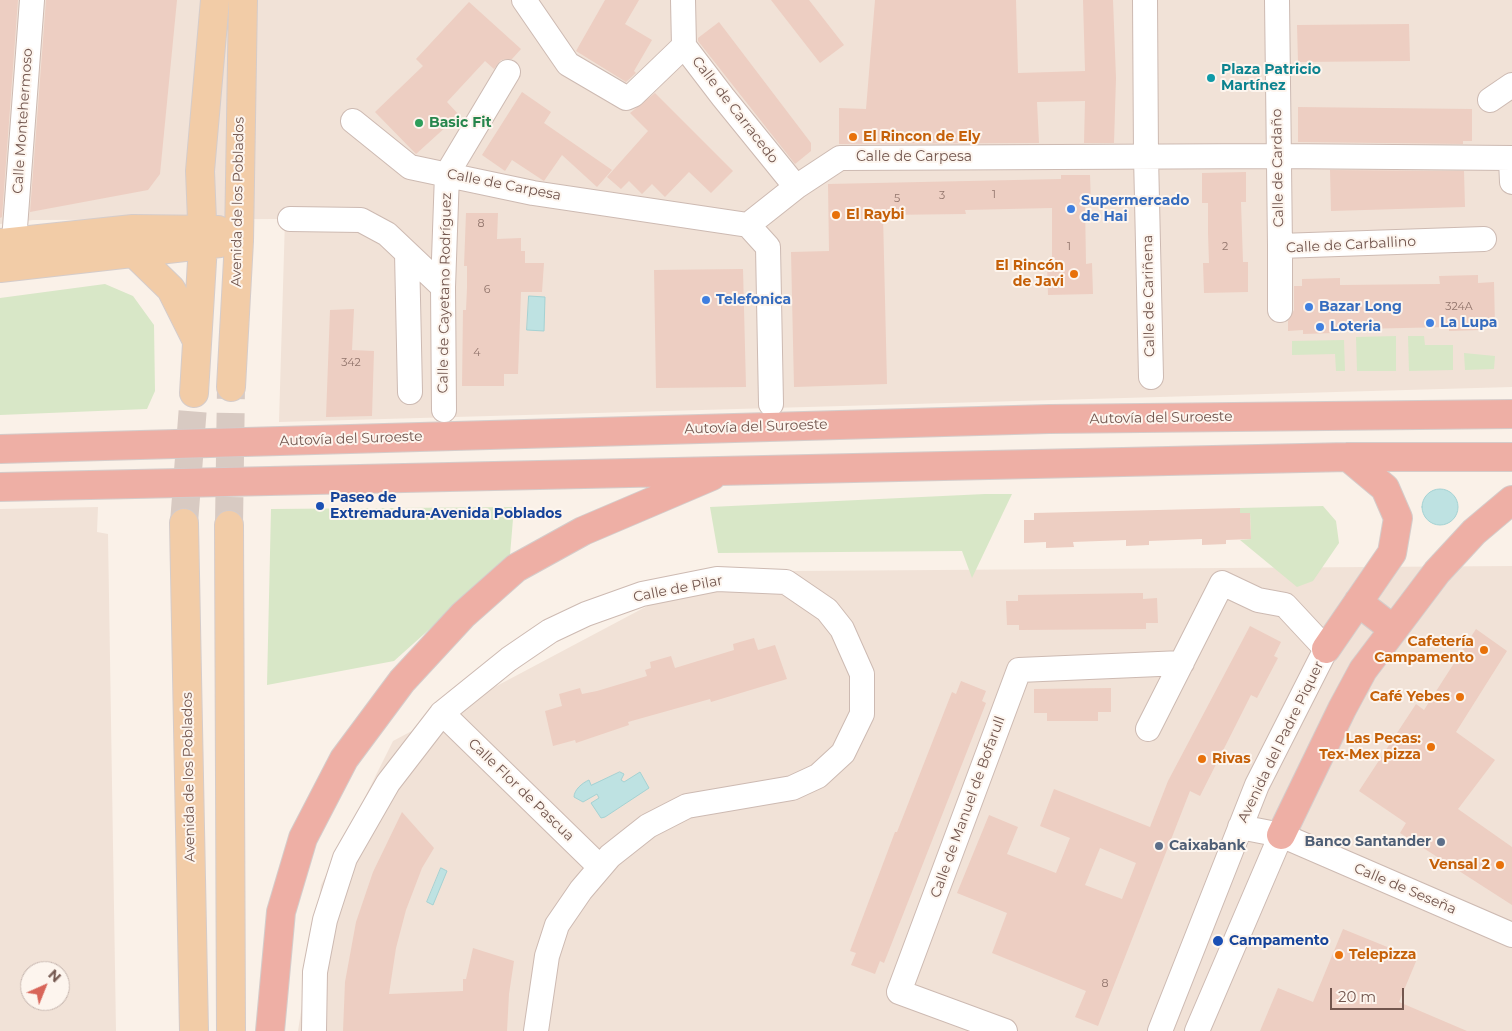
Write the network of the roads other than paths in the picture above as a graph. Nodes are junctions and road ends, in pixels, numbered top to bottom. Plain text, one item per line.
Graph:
1 (32, 0) edge
2 (215, 0) edge
3 (524, 0) edge
4 (683, 0) edge
5 (1145, 0) edge
6 (1277, 0) edge
7 (242, 8) edge
8 (684, 46) junction
9 (508, 72) dead end
10 (1512, 85) edge
11 (1490, 100) dead end
12 (353, 121) dead end
13 (1146, 156) junction
14 (1278, 156) junction
15 (1512, 159) edge
16 (200, 171) junction
17 (446, 174) junction
18 (1512, 182) edge
19 (796, 187) junction
20 (290, 219) dead end
21 (748, 225) junction
22 (203, 237) junction
23 (239, 237) junction
24 (1484, 239) dead end
25 (137, 240) junction
26 (7, 242) edge
27 (1280, 246) junction
28 (407, 253) junction
29 (0, 268) edge
30 (443, 287) junction
31 (1280, 310) dead end
32 (197, 340) junction
33 (1151, 377) dead end
34 (232, 388) tunnel mouth
35 (410, 392) dead end
36 (194, 393) tunnel mouth
37 (771, 404) dead end
38 (444, 410) dead end
39 (1512, 414) edge
40 (0, 449) edge
41 (1348, 457) junction
42 (1512, 457) edge
43 (727, 470) junction
44 (0, 487) edge
45 (1512, 500) edge
46 (184, 523) tunnel mouth
47 (230, 525) tunnel mouth
48 (1358, 602) junction
49 (1393, 630) junction
50 (1326, 649) junction
51 (1182, 663) junction
52 (442, 713) junction
53 (1148, 730) dead end
54 (1240, 827) junction
55 (1281, 835) junction
56 (600, 867) junction
57 (1512, 936) edge
58 (194, 1031) edge
59 (231, 1031) edge
60 (270, 1031) edge
61 (314, 1031) edge
62 (536, 1031) edge
63 (1005, 1031) edge
64 (1160, 1031) edge
65 (1198, 1031) edge

1 - 26 street, Calle Montehermoso
2 - 16 main road
3 - 8 street
4 - 8 street, Calle de Carracedo
5 - 13 street, Calle de Cariñena
6 - 14 street, Calle de Cardaño
7 - 23 main road, Avenida de los Poblados
8 - 19 street, Calle de Carracedo
9 - 17 street, Calle de Cayetano Rodríguez
10 - 11 street
12 - 17 street, Calle de Carpesa
13 - 14 street, Calle de Carpesa
13 - 19 street, Calle de Carpesa
13 - 33 street, Calle de Cariñena
14 - 15 street
14 - 27 street, Calle de Cardaño
15 - 18 street
16 - 22 main road
16 - 25 main road
17 - 21 street, Calle de Carpesa
17 - 30 street, Calle de Cayetano Rodríguez
19 - 21 street, Calle de Carpesa
20 - 28 street
21 - 37 street
22 - 23 main road
22 - 25 main road
22 - 32 main road
23 - 34 main road, Avenida de los Poblados
24 - 27 street, Calle de Carballino
25 - 26 main road
25 - 29 main road
25 - 32 main road
27 - 31 street, Calle de Carballino
28 - 30 street
28 - 35 street
30 - 38 street, Calle de Cayetano Rodríguez
32 - 36 main road
39 - 40 highway, Autovía del Suroeste
41 - 42 highway
41 - 43 highway
41 - 48 highway
43 - 44 highway
43 - 60 highway
45 - 49 highway
46 - 58 main road, Avenida de los Poblados
47 - 59 main road
48 - 49 highway
48 - 50 highway
49 - 55 highway
50 - 51 street
50 - 54 street, Avenida del Padre Piquer
51 - 53 street
51 - 63 street, Calle de Manuel de Bofarull
52 - 56 street, Calle Flor de Pascua
52 - 56 street, Calle de Pilar
52 - 61 street, Calle de Pilar
54 - 55 street, Calle de Seseña
54 - 64 street, Avenida del Padre Piquer
55 - 57 street, Calle de Seseña
55 - 65 street
56 - 62 street, Calle de Pilar

